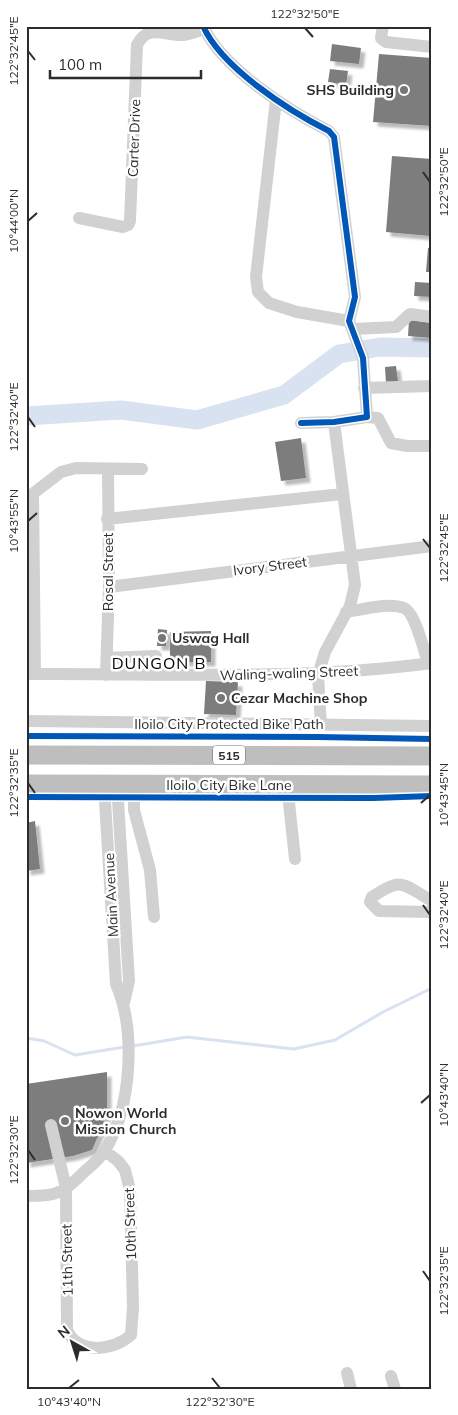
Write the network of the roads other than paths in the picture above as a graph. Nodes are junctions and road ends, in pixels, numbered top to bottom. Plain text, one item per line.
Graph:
1 (383, 26) edge
2 (204, 28) edge
3 (432, 47) edge
4 (276, 100) junction
5 (79, 218) dead end
6 (432, 317) edge
7 (353, 328) junction
8 (432, 386) edge
9 (364, 388) junction
10 (367, 417) junction
11 (334, 422) junction
12 (301, 423) dead end
13 (432, 446) edge
14 (108, 468) junction
15 (142, 469) dead end
16 (342, 494) junction
17 (30, 497) edge
18 (107, 519) junction
19 (432, 546) edge
20 (350, 556) junction
21 (109, 586) junction
22 (346, 612) junction
23 (156, 656) dead end
24 (107, 658) junction
25 (430, 663) edge
26 (31, 674) edge
27 (106, 675) junction
28 (318, 675) junction
29 (26, 722) edge
30 (320, 725) junction
31 (432, 726) edge
32 (26, 754) edge
33 (357, 756) junction
34 (432, 756) edge
35 (26, 784) edge
36 (119, 784) junction
37 (287, 784) junction
38 (354, 784) junction
39 (432, 785) edge
40 (295, 859) dead end
41 (429, 899) edge
42 (432, 912) edge
43 (154, 916) dead end
44 (51, 1124) dead end
45 (105, 1151) junction
46 (66, 1188) junction
47 (26, 1196) edge
48 (92, 1347) joint
49 (347, 1373) dead end
50 (351, 1389) edge

1 - 3 street
2 - 4 street
2 - 5 street, Carter Drive
4 - 7 street
4 - 7 street
6 - 7 street
7 - 9 street
8 - 9 street
9 - 10 street
10 - 11 street
10 - 13 street
11 - 12 street
11 - 16 street
14 - 15 street
14 - 17 street
14 - 18 street, Rosal Street
16 - 18 street
16 - 20 street
17 - 26 street
18 - 21 street, Rosal Street
19 - 20 street, Ivory Street
20 - 21 street, Ivory Street
20 - 22 street
21 - 24 street, Rosal Street
22 - 25 street
22 - 28 street
23 - 24 street
24 - 27 street, Rosal Street
25 - 28 street, Waling-waling Street
26 - 27 street, Waling-waling Street
27 - 28 street, Waling-waling Street
28 - 30 street
29 - 30 street
30 - 31 street
32 - 33 highway, 515
33 - 34 highway, 515
33 - 38 highway
35 - 36 highway, 515
36 - 37 highway, 515
36 - 43 street
36 - 45 street, Main Avenue
37 - 38 highway, 515
37 - 40 street
38 - 39 highway, 515
41 - 42 street
41 - 42 street
44 - 46 street, 11th Street
45 - 46 street, Main Avenue
45 - 48 street, 10th Street
46 - 47 street, Main Avenue
46 - 48 street, 11th Street
49 - 50 street

